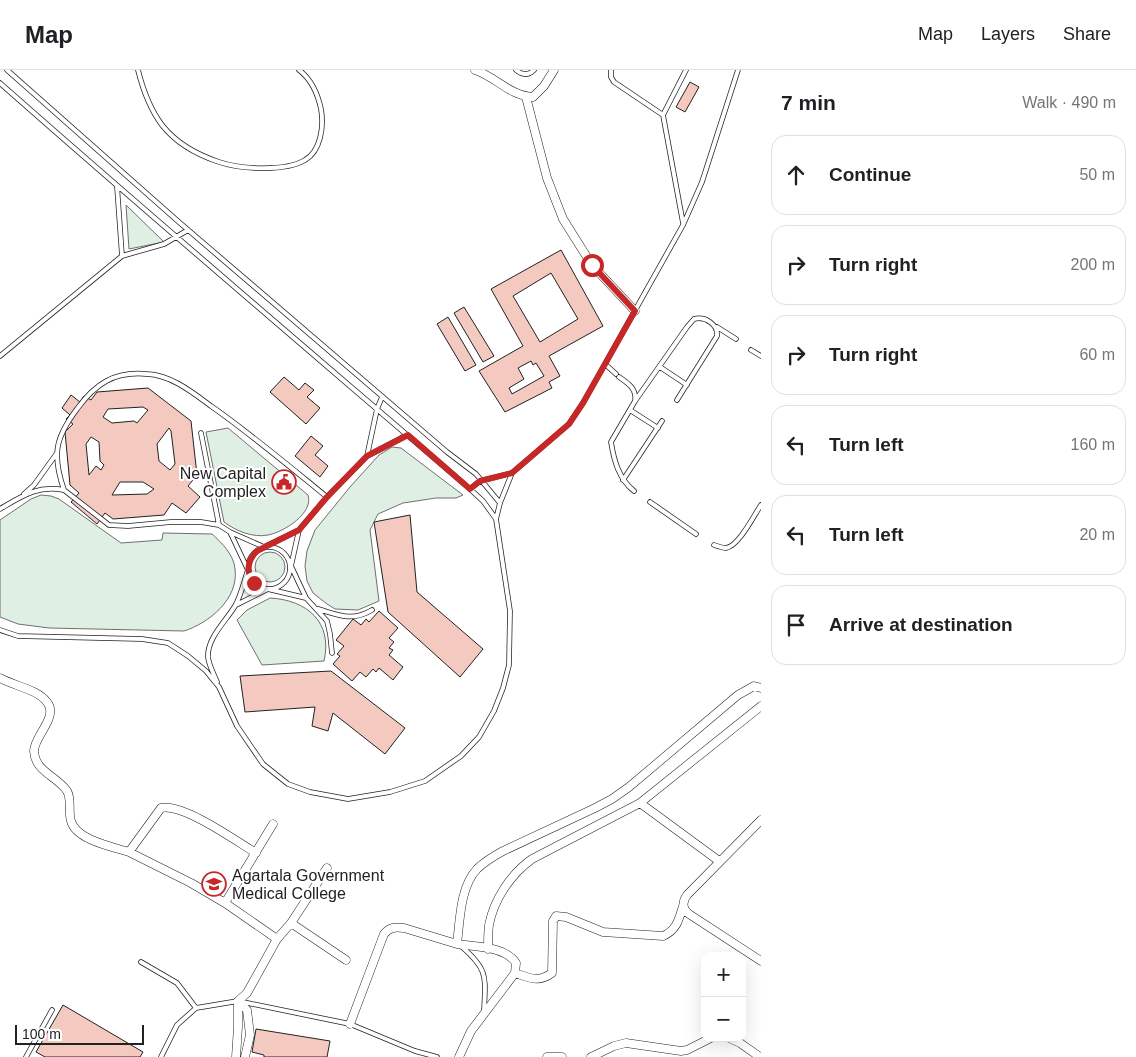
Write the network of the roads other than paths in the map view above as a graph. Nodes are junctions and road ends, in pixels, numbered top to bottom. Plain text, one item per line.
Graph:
1 (6, 70) edge
2 (138, 70) edge
3 (299, 70) edge
4 (475, 70) edge
5 (516, 70) edge
6 (534, 70) edge
7 (554, 70) edge
8 (611, 70) edge
9 (686, 70) edge
10 (738, 70) edge
11 (0, 83) edge
12 (526, 97) junction
13 (664, 115) junction
14 (116, 186) junction
15 (683, 225) junction
16 (188, 230) junction
17 (178, 237) junction
18 (122, 256) junction
19 (635, 311) junction
20 (715, 326) junction
21 (736, 339) dead end
22 (751, 350) dead end
23 (0, 356) edge
24 (761, 356) edge
25 (605, 364) junction
26 (660, 367) junction
27 (687, 385) junction
28 (382, 397) junction
29 (677, 400) dead end
30 (635, 401) junction
31 (377, 409) junction
32 (630, 410) junction
33 (662, 421) dead end
34 (658, 428) junction
35 (201, 433) dead end
36 (408, 435) junction
37 (57, 453) junction
38 (367, 456) junction
39 (512, 473) junction
40 (623, 480) junction
41 (480, 481) junction
42 (470, 489) junction
43 (64, 490) junction
44 (634, 491) dead end
45 (22, 496) junction
46 (327, 497) junction
47 (650, 502) dead end
48 (500, 503) junction
49 (761, 505) edge
50 (0, 509) edge
51 (496, 519) junction
52 (219, 525) junction
53 (299, 530) junction
54 (230, 532) junction
55 (696, 534) dead end
56 (714, 545) dead end
57 (264, 547) junction
58 (291, 566) junction
59 (248, 570) junction
60 (268, 589) junction
61 (306, 598) junction
62 (236, 605) junction
63 (318, 609) junction
64 (372, 610) dead end
65 (0, 630) edge
66 (332, 653) dead end
67 (0, 678) edge
68 (760, 686) edge
69 (219, 687) junction
70 (761, 706) edge
71 (640, 803) junction
72 (761, 820) edge
73 (273, 824) dead end
74 (129, 852) junction
75 (256, 853) junction
76 (719, 861) junction
77 (327, 868) dead end
78 (226, 903) junction
79 (683, 906) junction
80 (291, 923) junction
81 (277, 939) junction
82 (458, 944) junction
83 (488, 949) junction
84 (346, 960) dead end
85 (761, 961) edge
86 (141, 962) dead end
87 (515, 973) junction
88 (238, 1001) junction
89 (196, 1008) junction
90 (52, 1010) dead end
91 (484, 1013) junction
92 (350, 1024) junction
93 (703, 1042) edge
94 (738, 1042) edge
95 (26, 1057) edge
96 (161, 1057) edge
97 (236, 1057) edge
98 (245, 1057) edge
99 (437, 1057) edge
100 (459, 1057) edge
101 (547, 1057) edge
102 (562, 1057) edge
103 (591, 1057) edge
104 (760, 1057) edge

1 - 16 lane
2 - 3 lane
4 - 12 street
5 - 6 lane
7 - 12 street
8 - 13 lane
9 - 13 lane
10 - 15 lane
11 - 14 lane
12 - 19 street
13 - 15 lane
14 - 17 lane
14 - 18 lane
15 - 19 lane
16 - 17 lane
16 - 28 lane
17 - 18 lane
17 - 31 lane
18 - 23 lane
19 - 25 lane
20 - 21 lane
20 - 26 lane
20 - 27 lane
22 - 24 lane
25 - 30 lane
25 - 39 lane
26 - 27 lane
26 - 30 lane
27 - 29 lane
28 - 31 lane
28 - 41 lane
30 - 32 lane
31 - 36 lane
31 - 38 lane
32 - 34 lane
32 - 40 lane
33 - 34 lane
34 - 40 lane
35 - 52 lane
36 - 38 lane
36 - 42 lane
37 - 43 lane
37 - 45 lane
37 - 46 lane
38 - 46 lane
39 - 41 lane
39 - 48 lane
40 - 44 lane
41 - 42 lane
41 - 48 lane
42 - 51 lane
43 - 45 lane
43 - 52 lane
45 - 50 lane
46 - 53 lane
47 - 55 lane
48 - 51 lane
49 - 56 lane
51 - 69 lane
52 - 54 lane
53 - 57 lane
53 - 58 lane
54 - 57 lane
54 - 59 lane
57 - 58 lane
57 - 59 lane
58 - 60 lane
58 - 61 lane
59 - 60 lane
59 - 62 lane
60 - 61 lane
60 - 62 lane
61 - 63 lane
62 - 69 lane
63 - 64 lane
63 - 66 lane
65 - 69 lane
67 - 74 street
68 - 82 street
70 - 71 street
71 - 76 street
71 - 83 street
72 - 76 street
73 - 75 street
74 - 75 street
74 - 78 street
75 - 78 street
76 - 79 street
77 - 80 street
78 - 81 street
79 - 85 street
79 - 87 street
80 - 81 street
80 - 84 street
81 - 88 street
82 - 83 street
82 - 91 lane
82 - 92 street
83 - 87 street
86 - 89 lane
87 - 91 street
88 - 89 lane
88 - 92 lane
88 - 97 street
88 - 98 street
89 - 96 lane
90 - 95 lane
91 - 100 street
92 - 99 lane
93 - 103 street
94 - 104 street
101 - 102 street

